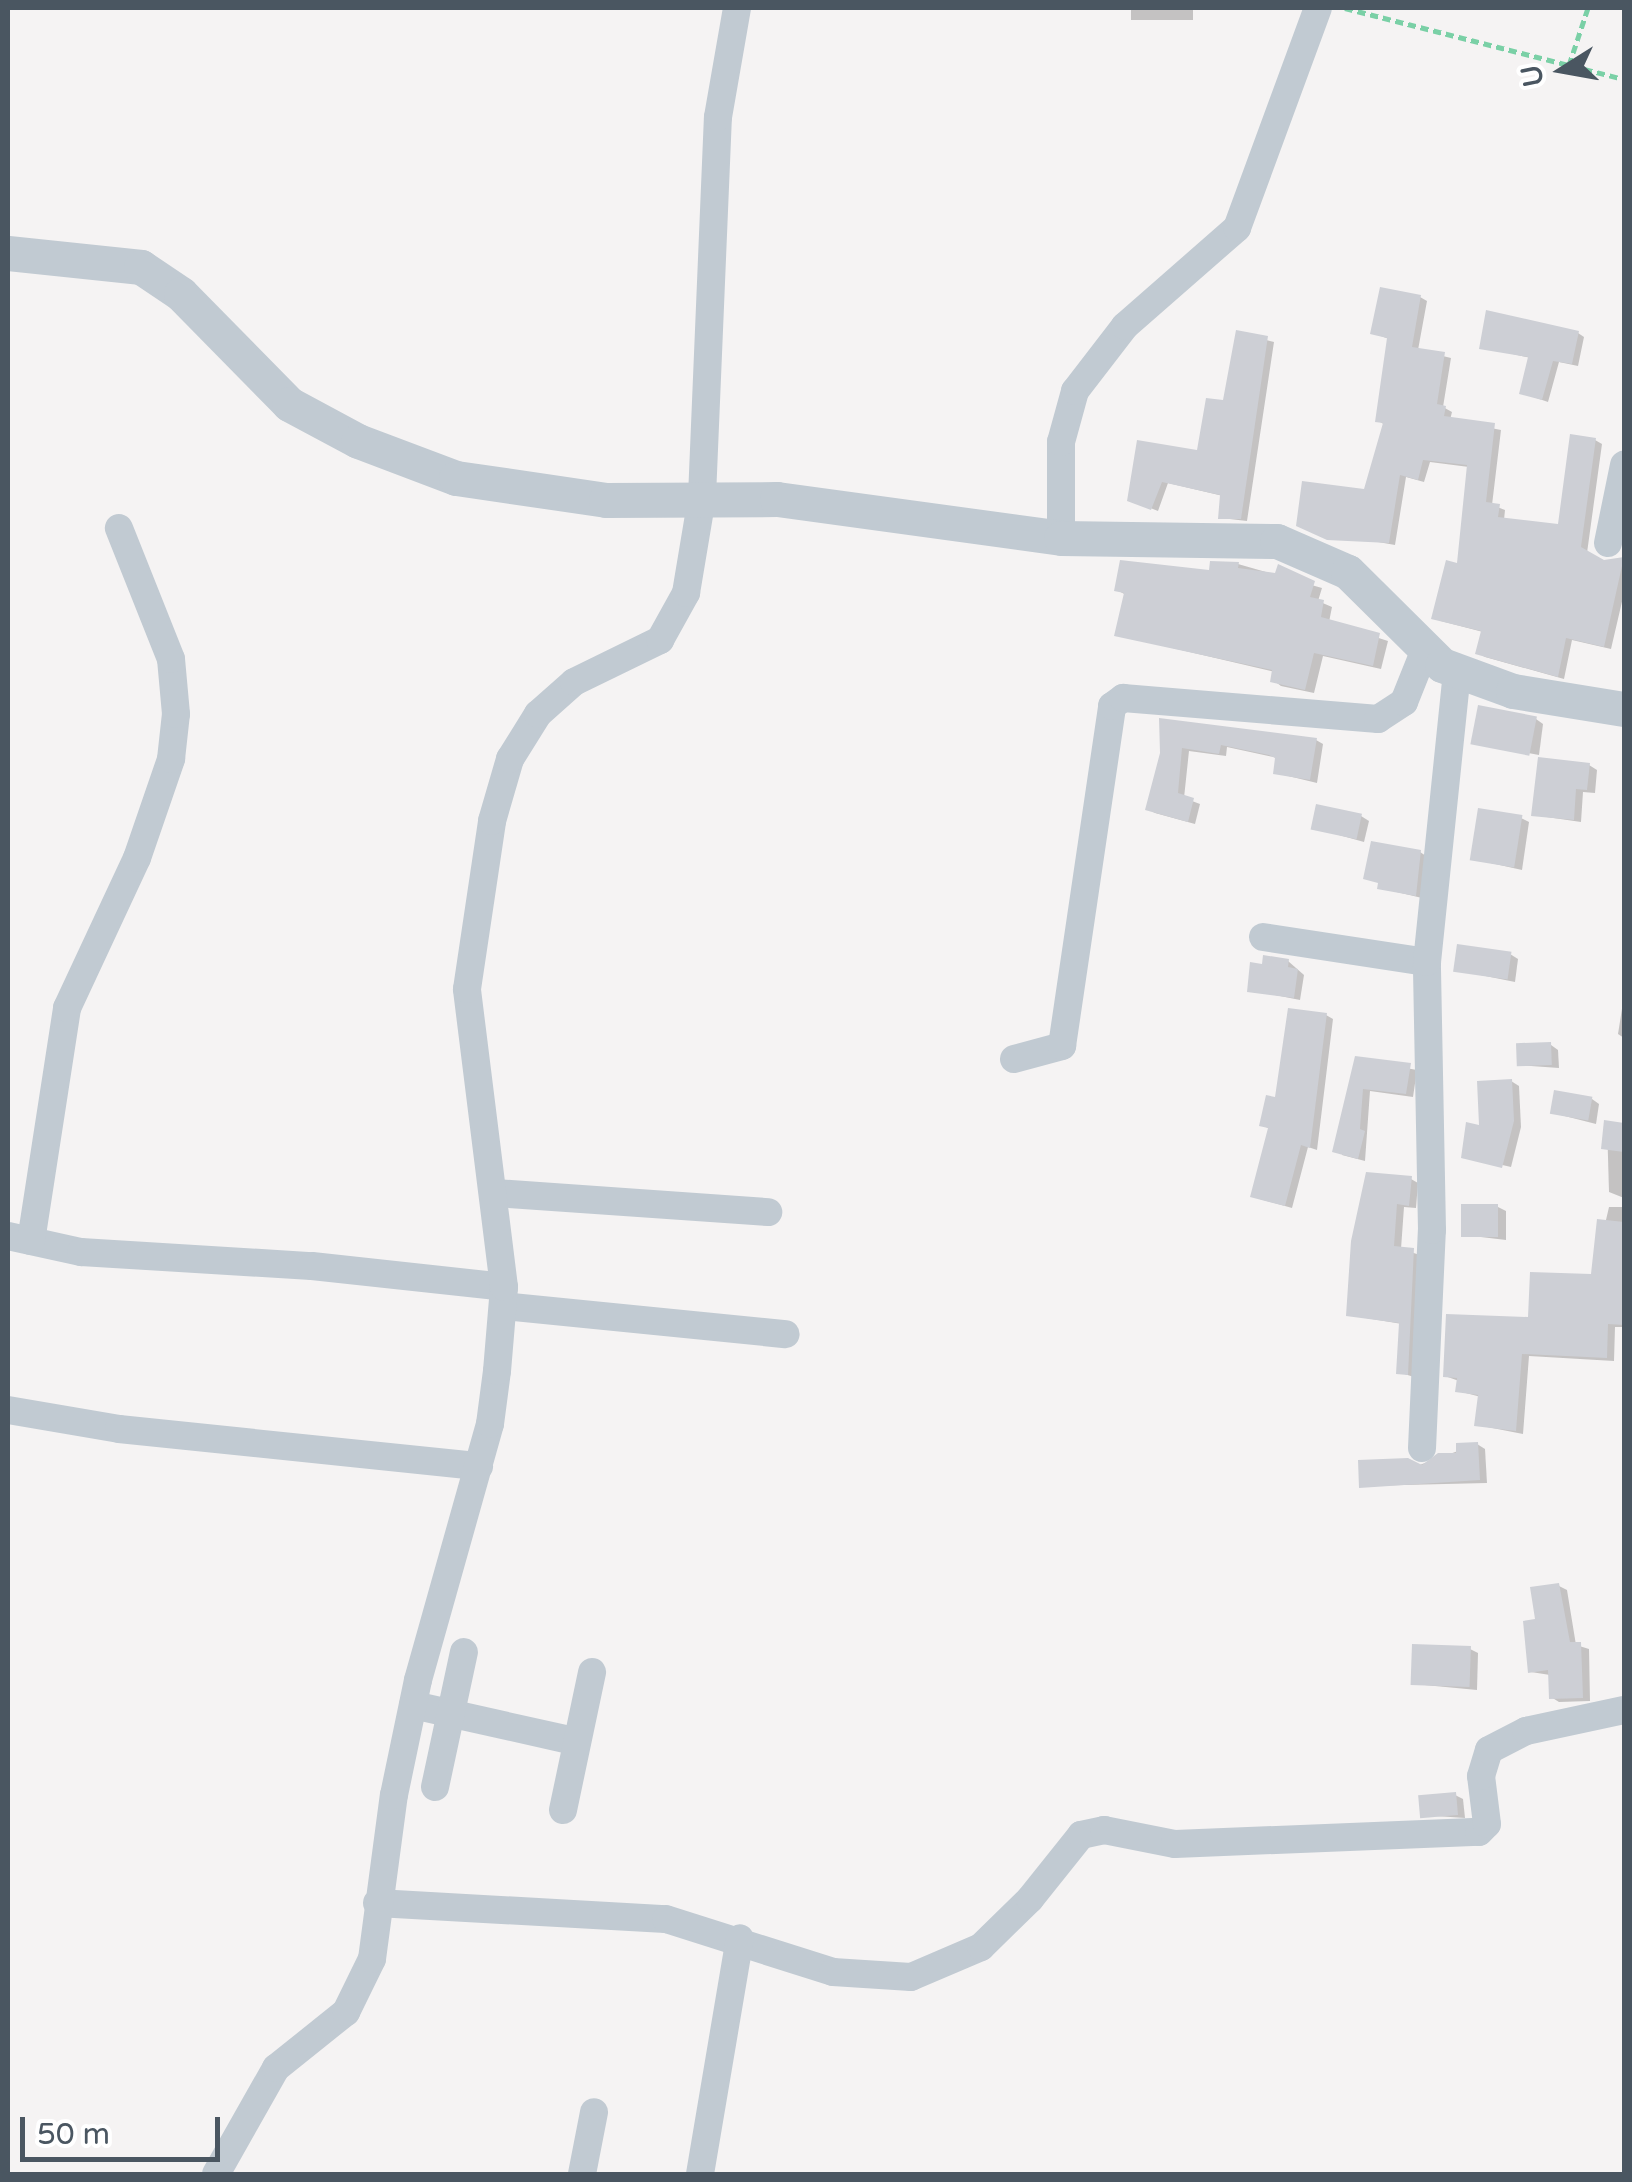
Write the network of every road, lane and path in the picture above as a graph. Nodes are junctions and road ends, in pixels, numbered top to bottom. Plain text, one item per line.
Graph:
1 (737, 8) edge
2 (1318, 8) edge
3 (1345, 8) edge
4 (1588, 8) edge
5 (1569, 65) junction
6 (1624, 79) edge
7 (8, 253) edge
8 (1624, 465) edge
9 (702, 498) junction
10 (120, 528) dead end
11 (1061, 538) junction
12 (1608, 543) dead end
13 (1424, 652) junction
14 (1457, 672) junction
15 (1624, 709) edge
16 (1263, 937) dead end
17 (1426, 962) junction
18 (1014, 1059) dead end
19 (494, 1193) junction
20 (768, 1212) dead end
21 (19, 1238) edge
22 (504, 1297) junction
23 (786, 1334) dead end
24 (8, 1410) edge
25 (1422, 1448) dead end
26 (479, 1466) junction
27 (464, 1652) dead end
28 (592, 1672) dead end
29 (413, 1705) junction
30 (1624, 1710) edge
31 (450, 1714) junction
32 (574, 1740) junction
33 (436, 1788) dead end
34 (563, 1810) dead end
35 (377, 1903) junction
36 (740, 1938) junction
37 (594, 2112) dead end
38 (216, 2174) edge
39 (582, 2174) edge
40 (700, 2174) edge

1 - 9 street
2 - 11 street
3 - 5 path
4 - 5 path
5 - 6 path
7 - 9 street
8 - 12 street
9 - 11 street
9 - 19 street
10 - 21 street
11 - 13 street
13 - 14 street
13 - 18 street
14 - 15 street
14 - 17 street
16 - 17 street
17 - 25 street
19 - 20 street
19 - 22 street
21 - 22 street
22 - 23 street
22 - 26 street
24 - 26 street
26 - 29 street
27 - 31 street
28 - 32 street
29 - 31 street
29 - 35 street
30 - 36 street
31 - 32 street
31 - 33 street
32 - 34 street
35 - 36 street
35 - 38 street
36 - 40 street
37 - 39 street

